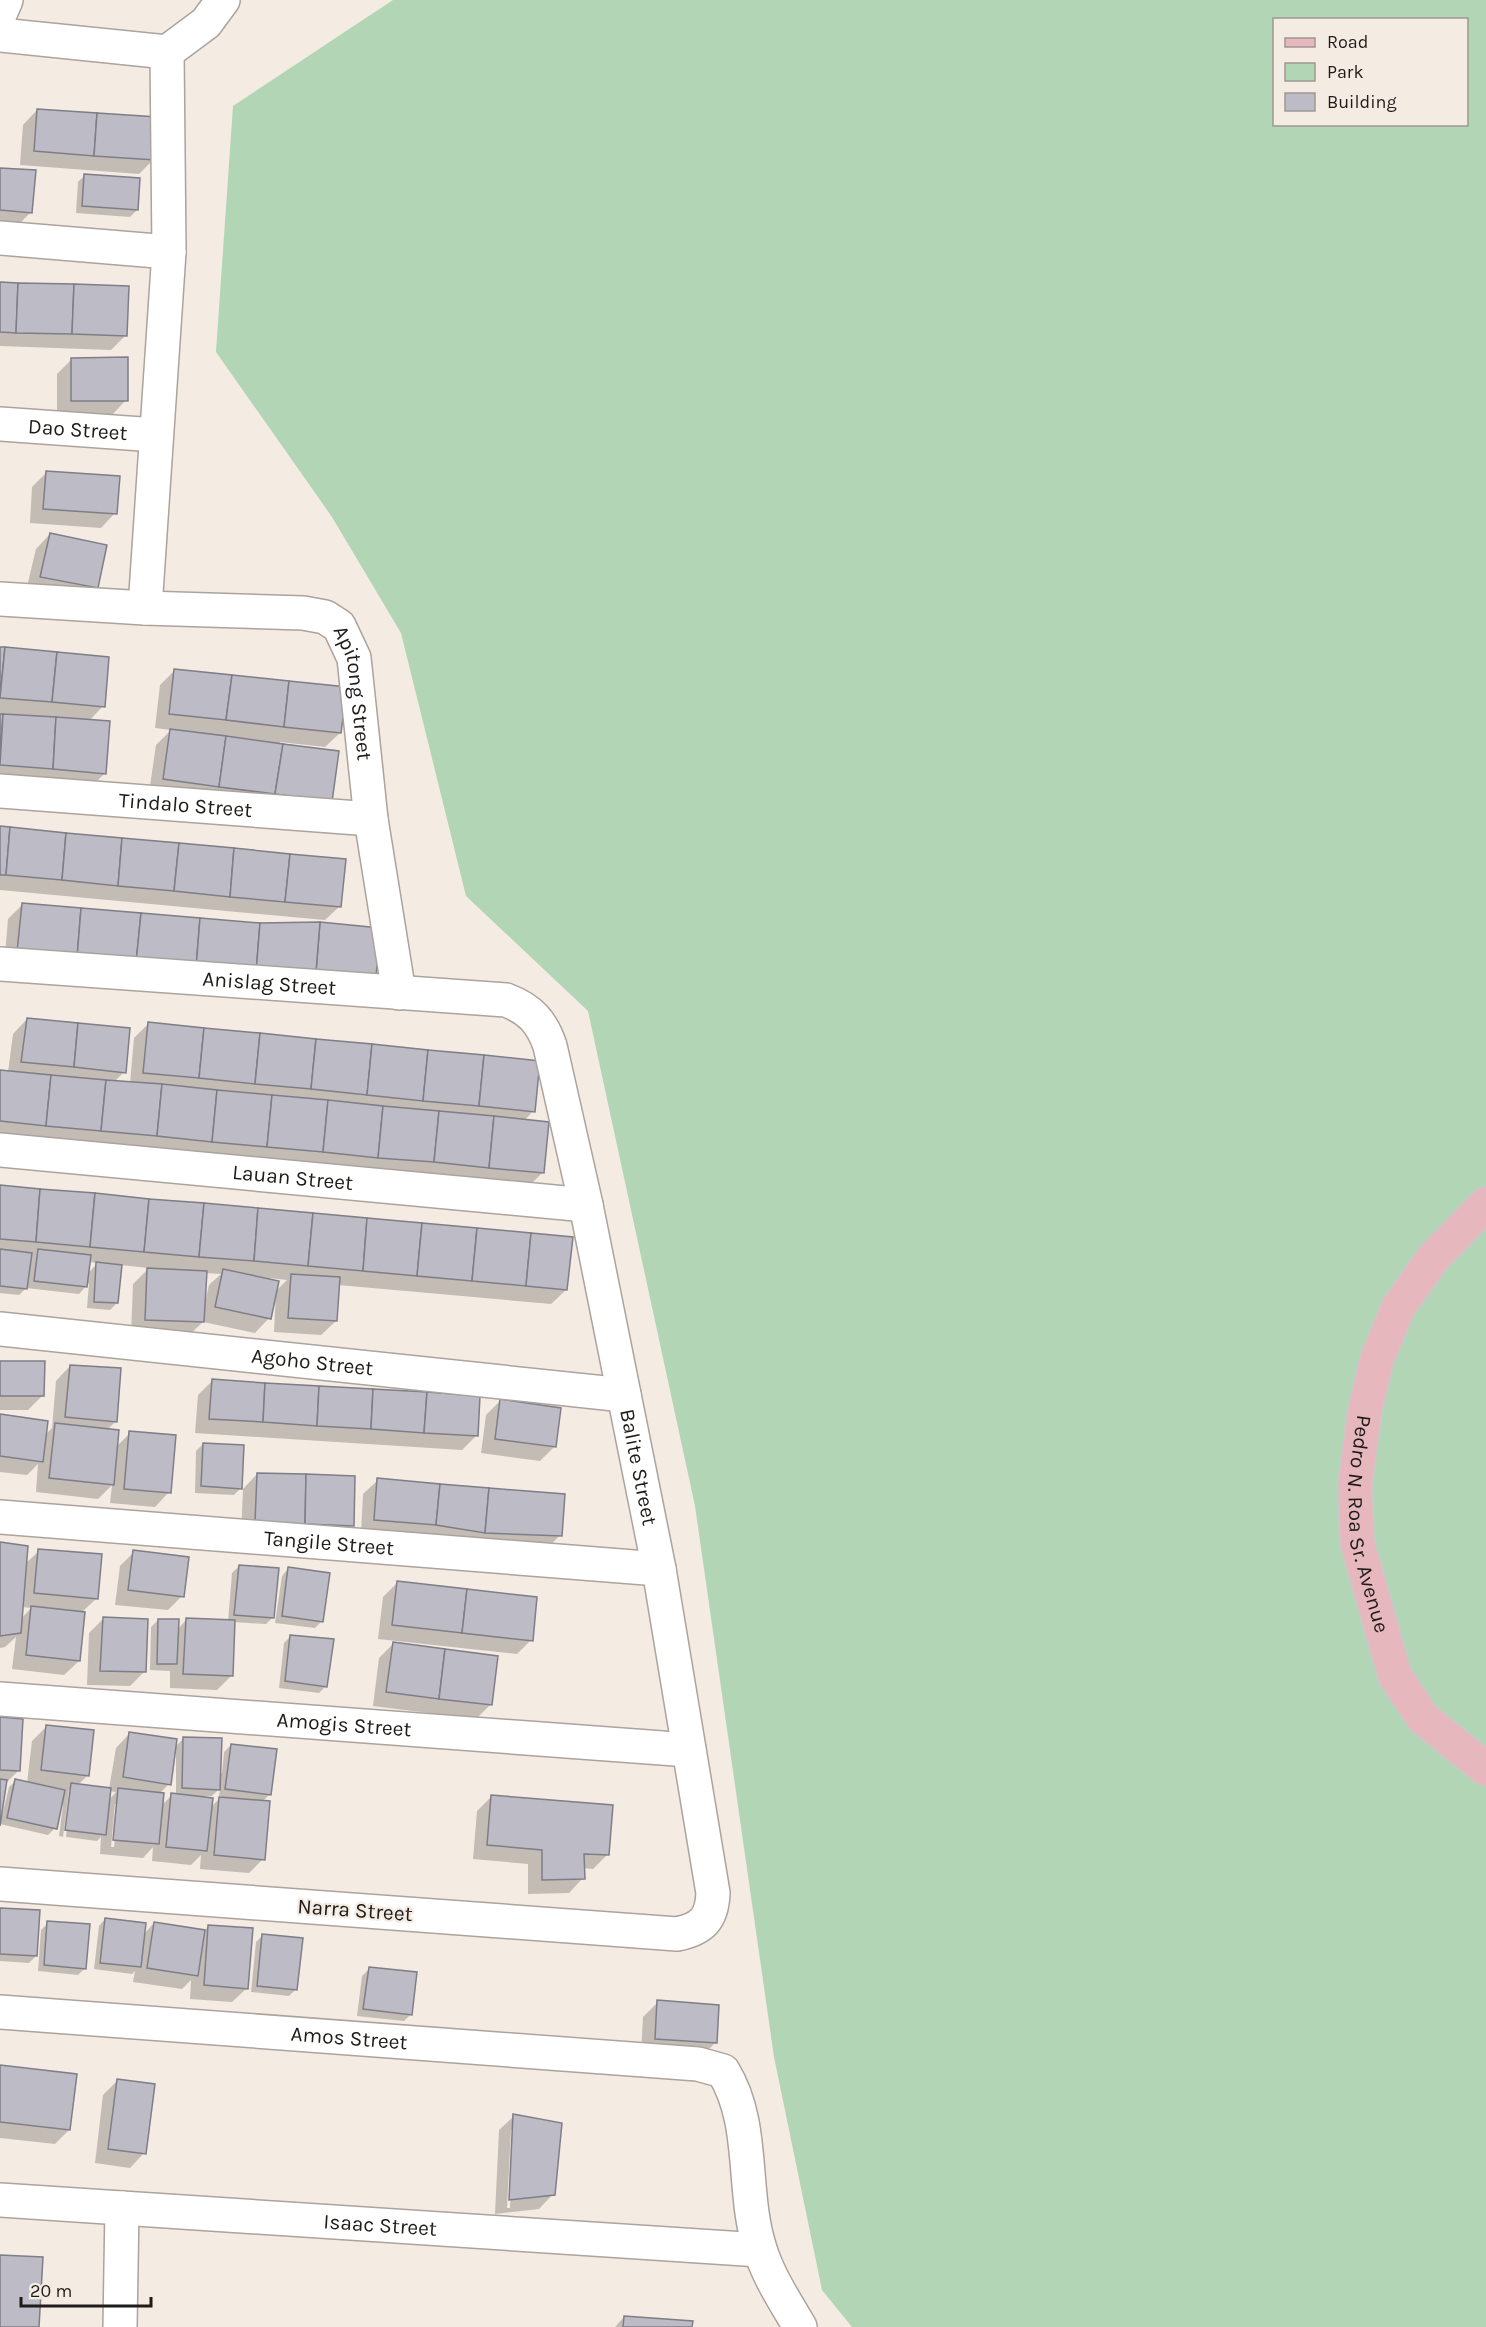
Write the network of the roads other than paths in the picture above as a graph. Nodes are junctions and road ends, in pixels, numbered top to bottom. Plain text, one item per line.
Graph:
1 (6, 0) edge
2 (223, 0) edge
3 (0, 14) edge
4 (0, 35) edge
5 (167, 52) junction
6 (0, 238) edge
7 (169, 252) junction
8 (0, 424) edge
9 (156, 435) junction
10 (0, 599) edge
11 (145, 608) junction
12 (0, 791) edge
13 (371, 819) junction
14 (0, 963) edge
15 (399, 993) junction
16 (534, 1016) joint
17 (0, 1150) edge
18 (1486, 1204) edge
19 (585, 1205) junction
20 (0, 1329) edge
21 (624, 1395) junction
22 (0, 1517) edge
23 (658, 1569) junction
24 (0, 1699) edge
25 (689, 1750) junction
26 (1486, 1769) edge
27 (0, 1884) edge
28 (706, 1922) joint
29 (0, 2012) edge
30 (0, 2200) edge
31 (122, 2208) junction
32 (760, 2250) junction
33 (120, 2327) edge
34 (800, 2327) edge

1 - 3 street
2 - 5 street
4 - 5 street
5 - 7 street
6 - 7 street
7 - 9 street
8 - 9 street, Dao Street
9 - 11 street
10 - 11 street, Apitong Street
11 - 13 street, Apitong Street
12 - 13 street, Tindalo Street
13 - 15 street, Apitong Street
14 - 15 street, Anislag Street
15 - 16 street, Anislag Street
16 - 19 street, Balite Street
17 - 19 street, Lauan Street
18 - 26 main road, Pedro N. Roa Sr. Avenue
19 - 21 street, Balite Street
20 - 21 street, Agoho Street
21 - 23 street, Balite Street
22 - 23 street, Tangile Street
23 - 25 street, Balite Street
24 - 25 street, Amogis Street
25 - 28 street, Balite Street
27 - 28 street, Narra Street
29 - 32 street, Amos Street
30 - 31 street, Isaac Street
31 - 32 street, Isaac Street
31 - 33 street
32 - 34 street, Amos Street

